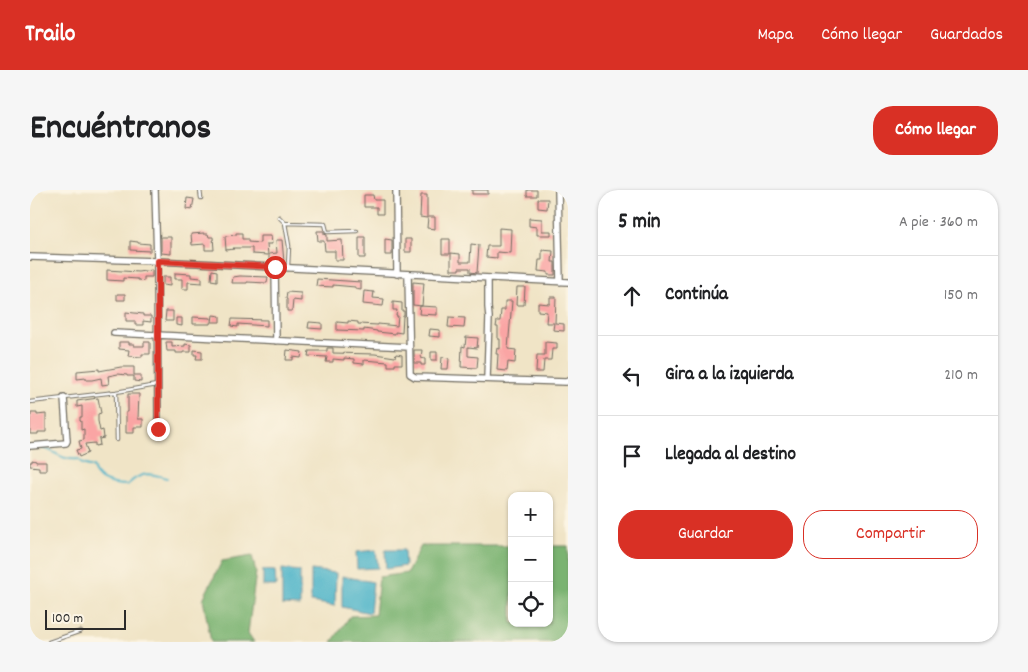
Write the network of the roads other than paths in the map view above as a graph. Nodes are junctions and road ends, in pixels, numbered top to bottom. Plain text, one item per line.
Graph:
1 (155, 190) edge
2 (200, 190) edge
3 (396, 190) edge
4 (558, 192) edge
5 (568, 194) edge
6 (202, 198) dead end
7 (279, 217) dead end
8 (285, 223) junction
9 (357, 231) dead end
10 (30, 257) edge
11 (158, 261) junction
12 (275, 267) junction
13 (288, 268) junction
14 (397, 274) junction
15 (408, 274) junction
16 (488, 279) junction
17 (560, 282) junction
18 (568, 282) edge
19 (114, 333) dead end
20 (158, 335) junction
21 (276, 341) junction
22 (409, 347) junction
23 (487, 379) junction
24 (568, 380) edge
25 (158, 385) junction
26 (116, 392) junction
27 (64, 398) junction
28 (30, 402) edge
29 (158, 429) dead end
30 (117, 440) dead end
31 (30, 446) edge
32 (81, 631) dead end
33 (48, 642) edge

1 - 11 street
2 - 6 lane
3 - 14 street
4 - 5 lane
4 - 17 street
7 - 8 lane
8 - 9 lane
8 - 13 lane
10 - 11 street
11 - 12 street
11 - 20 street
12 - 13 street
12 - 21 street
13 - 14 street
14 - 15 street
15 - 16 street
15 - 22 street
16 - 17 street
16 - 23 street
17 - 18 street
19 - 20 street
20 - 21 street
20 - 25 street
21 - 22 street
22 - 23 street
23 - 24 street
25 - 26 lane
25 - 29 street
26 - 27 lane
26 - 30 lane
27 - 28 lane
27 - 31 street
32 - 33 lane

